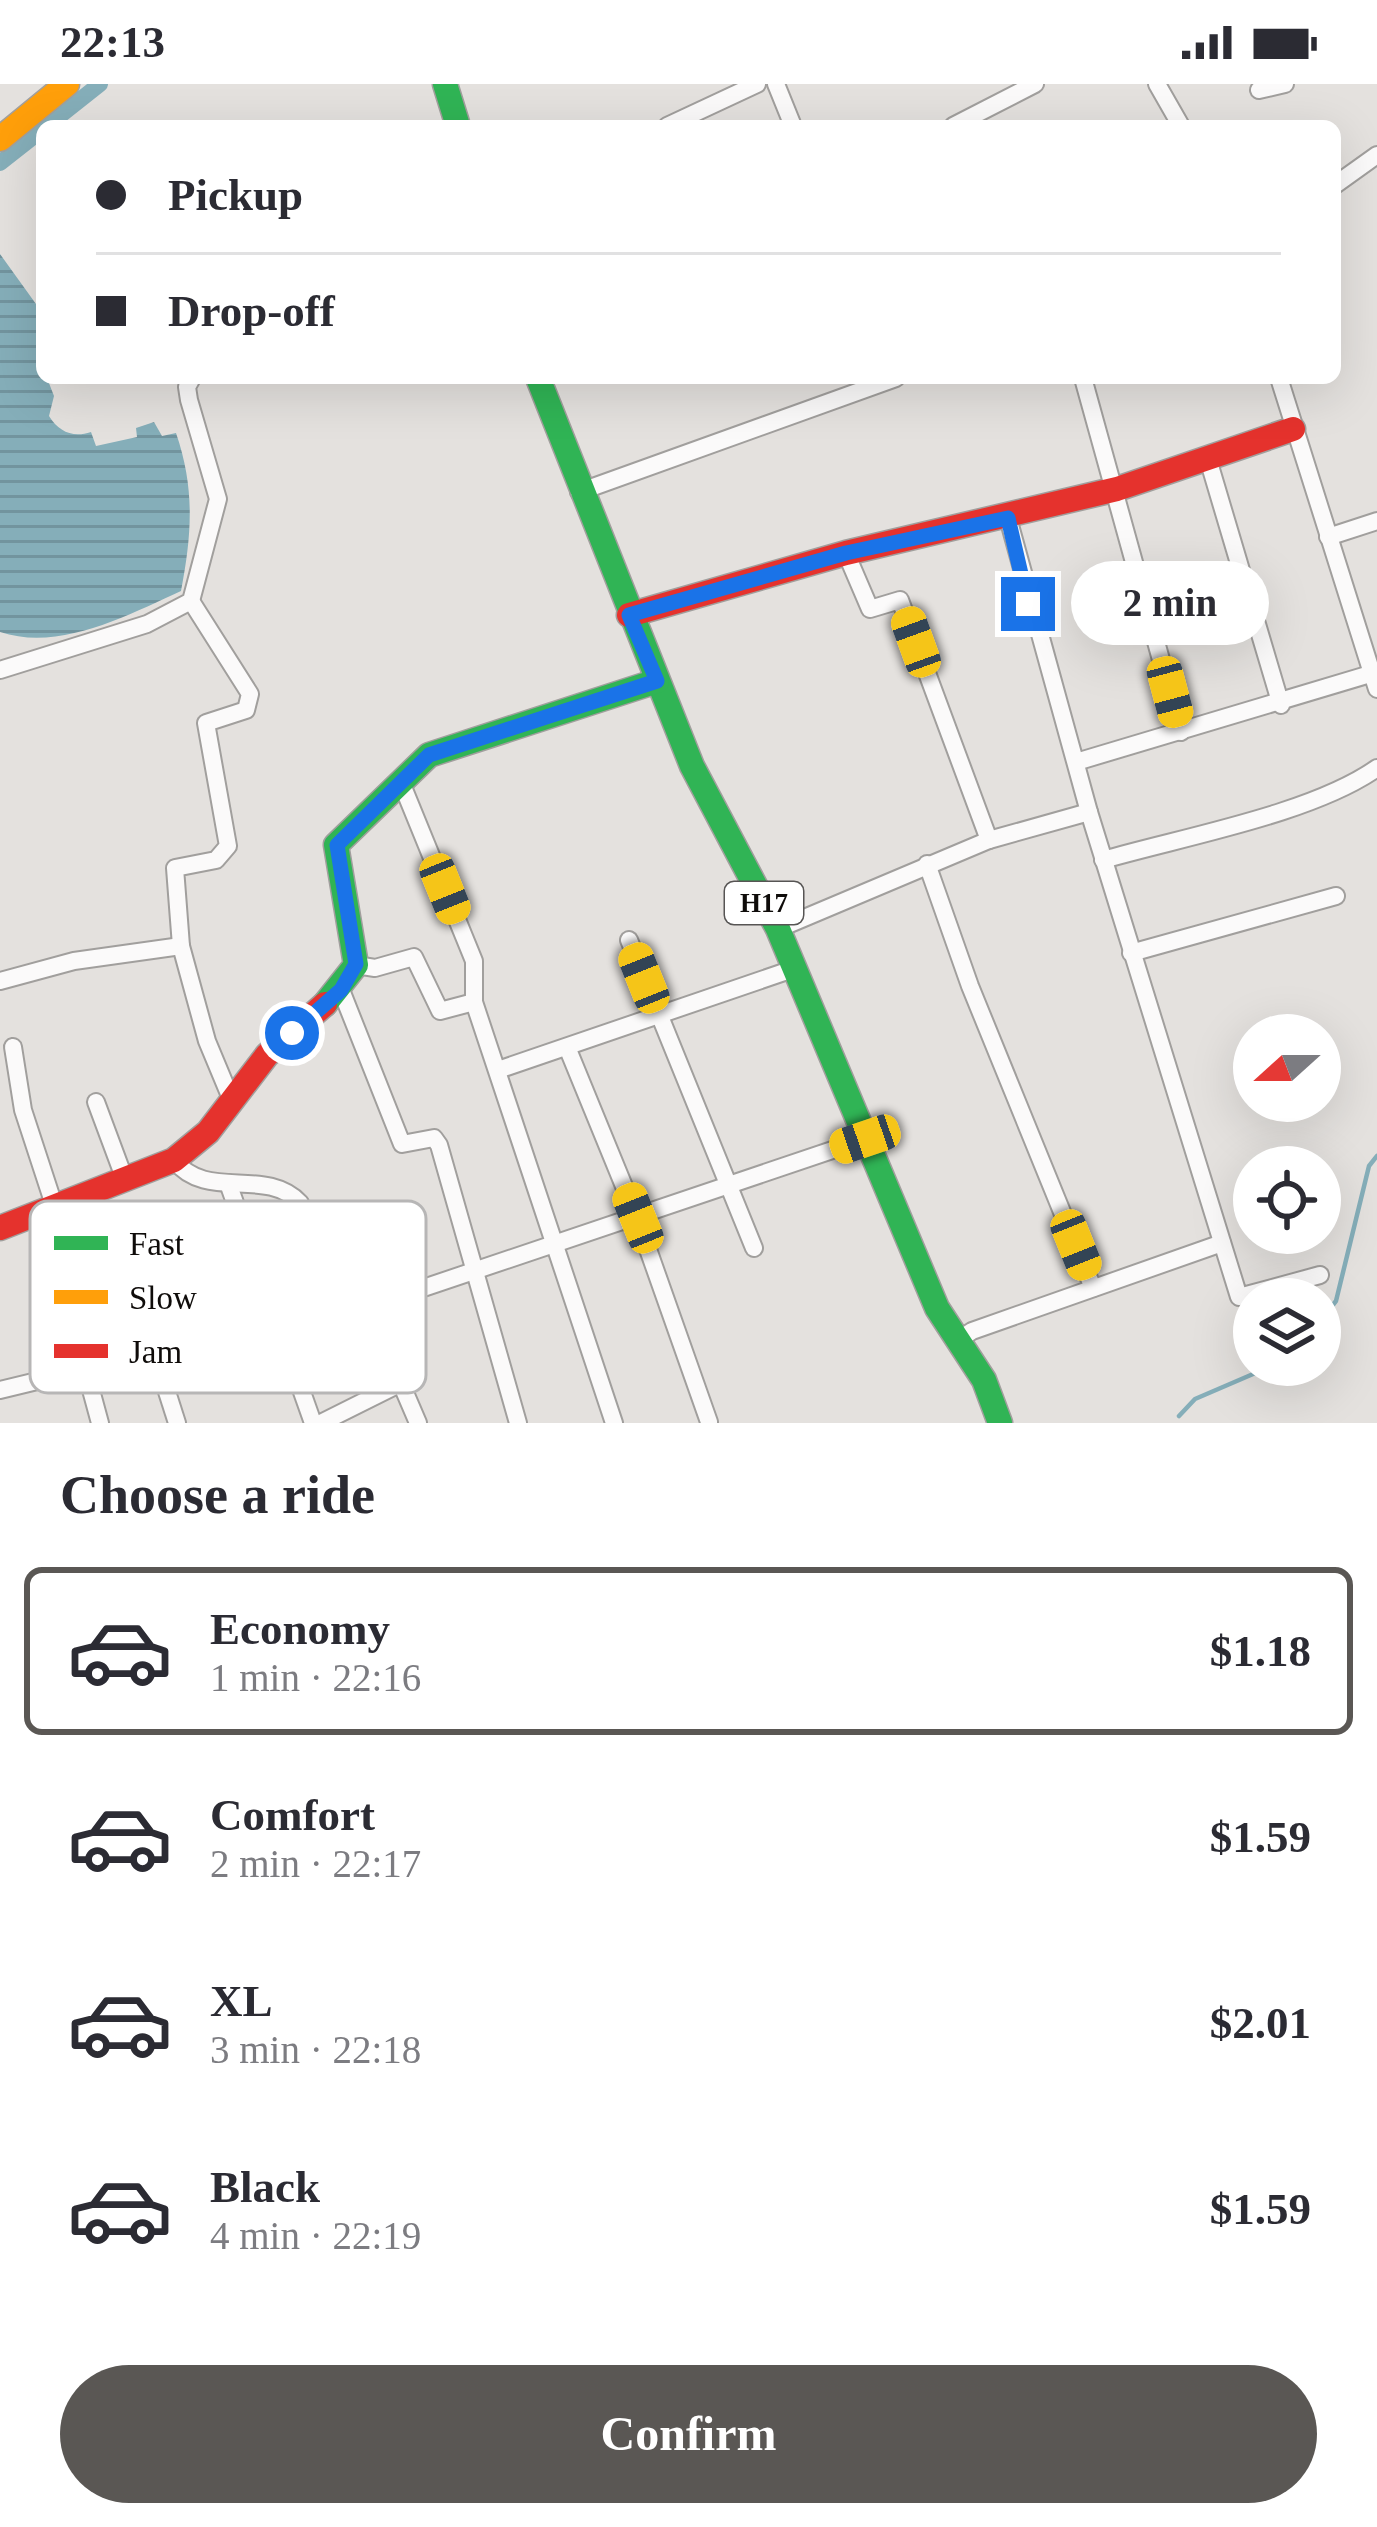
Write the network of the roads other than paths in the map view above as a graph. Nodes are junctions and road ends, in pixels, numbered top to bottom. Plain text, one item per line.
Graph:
1 (67, 84) edge
2 (445, 84) edge
3 (757, 84) edge
4 (776, 84) edge
5 (1035, 84) edge
6 (1157, 84) edge
7 (1285, 84) edge
8 (1258, 90) dead end
9 (456, 120) edge
10 (680, 120) edge
11 (791, 120) edge
12 (965, 120) edge
13 (1177, 120) edge
14 (0, 139) edge
15 (1377, 155) edge
16 (1341, 181) edge
17 (189, 384) edge
18 (540, 384) edge
19 (879, 384) edge
20 (1085, 384) edge
21 (1281, 384) edge
22 (1293, 429) junction
23 (1208, 460) junction
24 (1117, 489) junction
25 (579, 492) junction
26 (1008, 518) junction
27 (1377, 521) edge
28 (1328, 537) junction
29 (846, 553) junction
30 (191, 601) junction
31 (629, 615) junction
32 (0, 670) edge
33 (1375, 678) edge
34 (657, 681) junction
35 (1281, 705) junction
36 (1180, 732) junction
37 (1076, 762) junction
38 (1377, 768) edge
39 (400, 782) junction
40 (1089, 812) junction
41 (989, 840) junction
42 (1103, 860) junction
43 (927, 865) junction
44 (1336, 896) dead end
45 (778, 928) junction
46 (629, 940) dead end
47 (181, 946) junction
48 (1131, 953) junction
49 (356, 964) junction
50 (796, 968) junction
51 (0, 981) edge
52 (341, 990) junction
53 (474, 1002) junction
54 (660, 1016) junction
55 (13, 1046) dead end
56 (567, 1047) junction
57 (498, 1070) junction
58 (232, 1101) junction
59 (96, 1102) dead end
60 (865, 1139) junction
61 (174, 1160) junction
62 (125, 1180) junction
63 (227, 1184) junction
64 (732, 1186) junction
65 (46, 1201) edge
66 (74, 1201) edge
67 (233, 1201) edge
68 (298, 1201) edge
69 (30, 1218) edge
70 (638, 1218) junction
71 (0, 1228) edge
72 (1222, 1243) junction
73 (553, 1246) junction
74 (754, 1248) dead end
75 (477, 1272) junction
76 (1320, 1275) dead end
77 (426, 1288) edge
78 (1093, 1288) junction
79 (957, 1341) junction
80 (30, 1383) edge
81 (0, 1390) edge
82 (93, 1393) edge
83 (168, 1393) edge
84 (306, 1393) edge
85 (380, 1393) edge
86 (403, 1393) edge
87 (709, 1422) edge
88 (100, 1423) edge
89 (176, 1423) edge
90 (317, 1423) edge
91 (418, 1423) edge
92 (518, 1423) edge
93 (614, 1423) edge
94 (1000, 1423) edge

1 - 14 street
2 - 9 street
3 - 10 street
4 - 11 street
5 - 12 street
6 - 13 street
7 - 8 street
15 - 16 street
17 - 30 street
18 - 25 street, H17
19 - 25 street
20 - 24 street
21 - 22 street
22 - 23 street
22 - 28 street
23 - 24 street
23 - 35 street
24 - 26 street
24 - 36 street
25 - 31 street, H17
26 - 29 street
26 - 37 street
27 - 28 street
28 - 33 street
29 - 31 street
29 - 41 street
30 - 32 street
30 - 47 street
31 - 34 street, H17
33 - 35 street
34 - 39 street
34 - 45 street, H17
35 - 36 street
36 - 37 street
37 - 40 street
38 - 42 street
39 - 49 street
39 - 53 street
40 - 41 street
40 - 42 street
41 - 43 street
42 - 48 street
43 - 45 street
43 - 78 street
44 - 48 street
45 - 50 street, H17
46 - 54 street
47 - 51 street
47 - 58 street
48 - 72 street
49 - 52 street
49 - 53 street
50 - 54 street
50 - 60 street, H17
52 - 58 street
52 - 75 street
53 - 57 street
54 - 56 street
54 - 64 street
55 - 65 street
56 - 57 street
56 - 70 street
57 - 73 street
58 - 61 street
59 - 62 street
60 - 64 street
60 - 79 street, H17
61 - 62 street
61 - 63 street
62 - 66 street
63 - 67 street
63 - 68 street
64 - 70 street
64 - 74 street
69 - 71 street
70 - 73 street
70 - 87 street
72 - 76 street
72 - 78 street
73 - 75 street
73 - 93 street
75 - 77 street
75 - 92 street
78 - 79 street
79 - 94 street, H17
80 - 81 street
82 - 88 street
83 - 89 street
84 - 90 street
85 - 90 street
86 - 91 street

